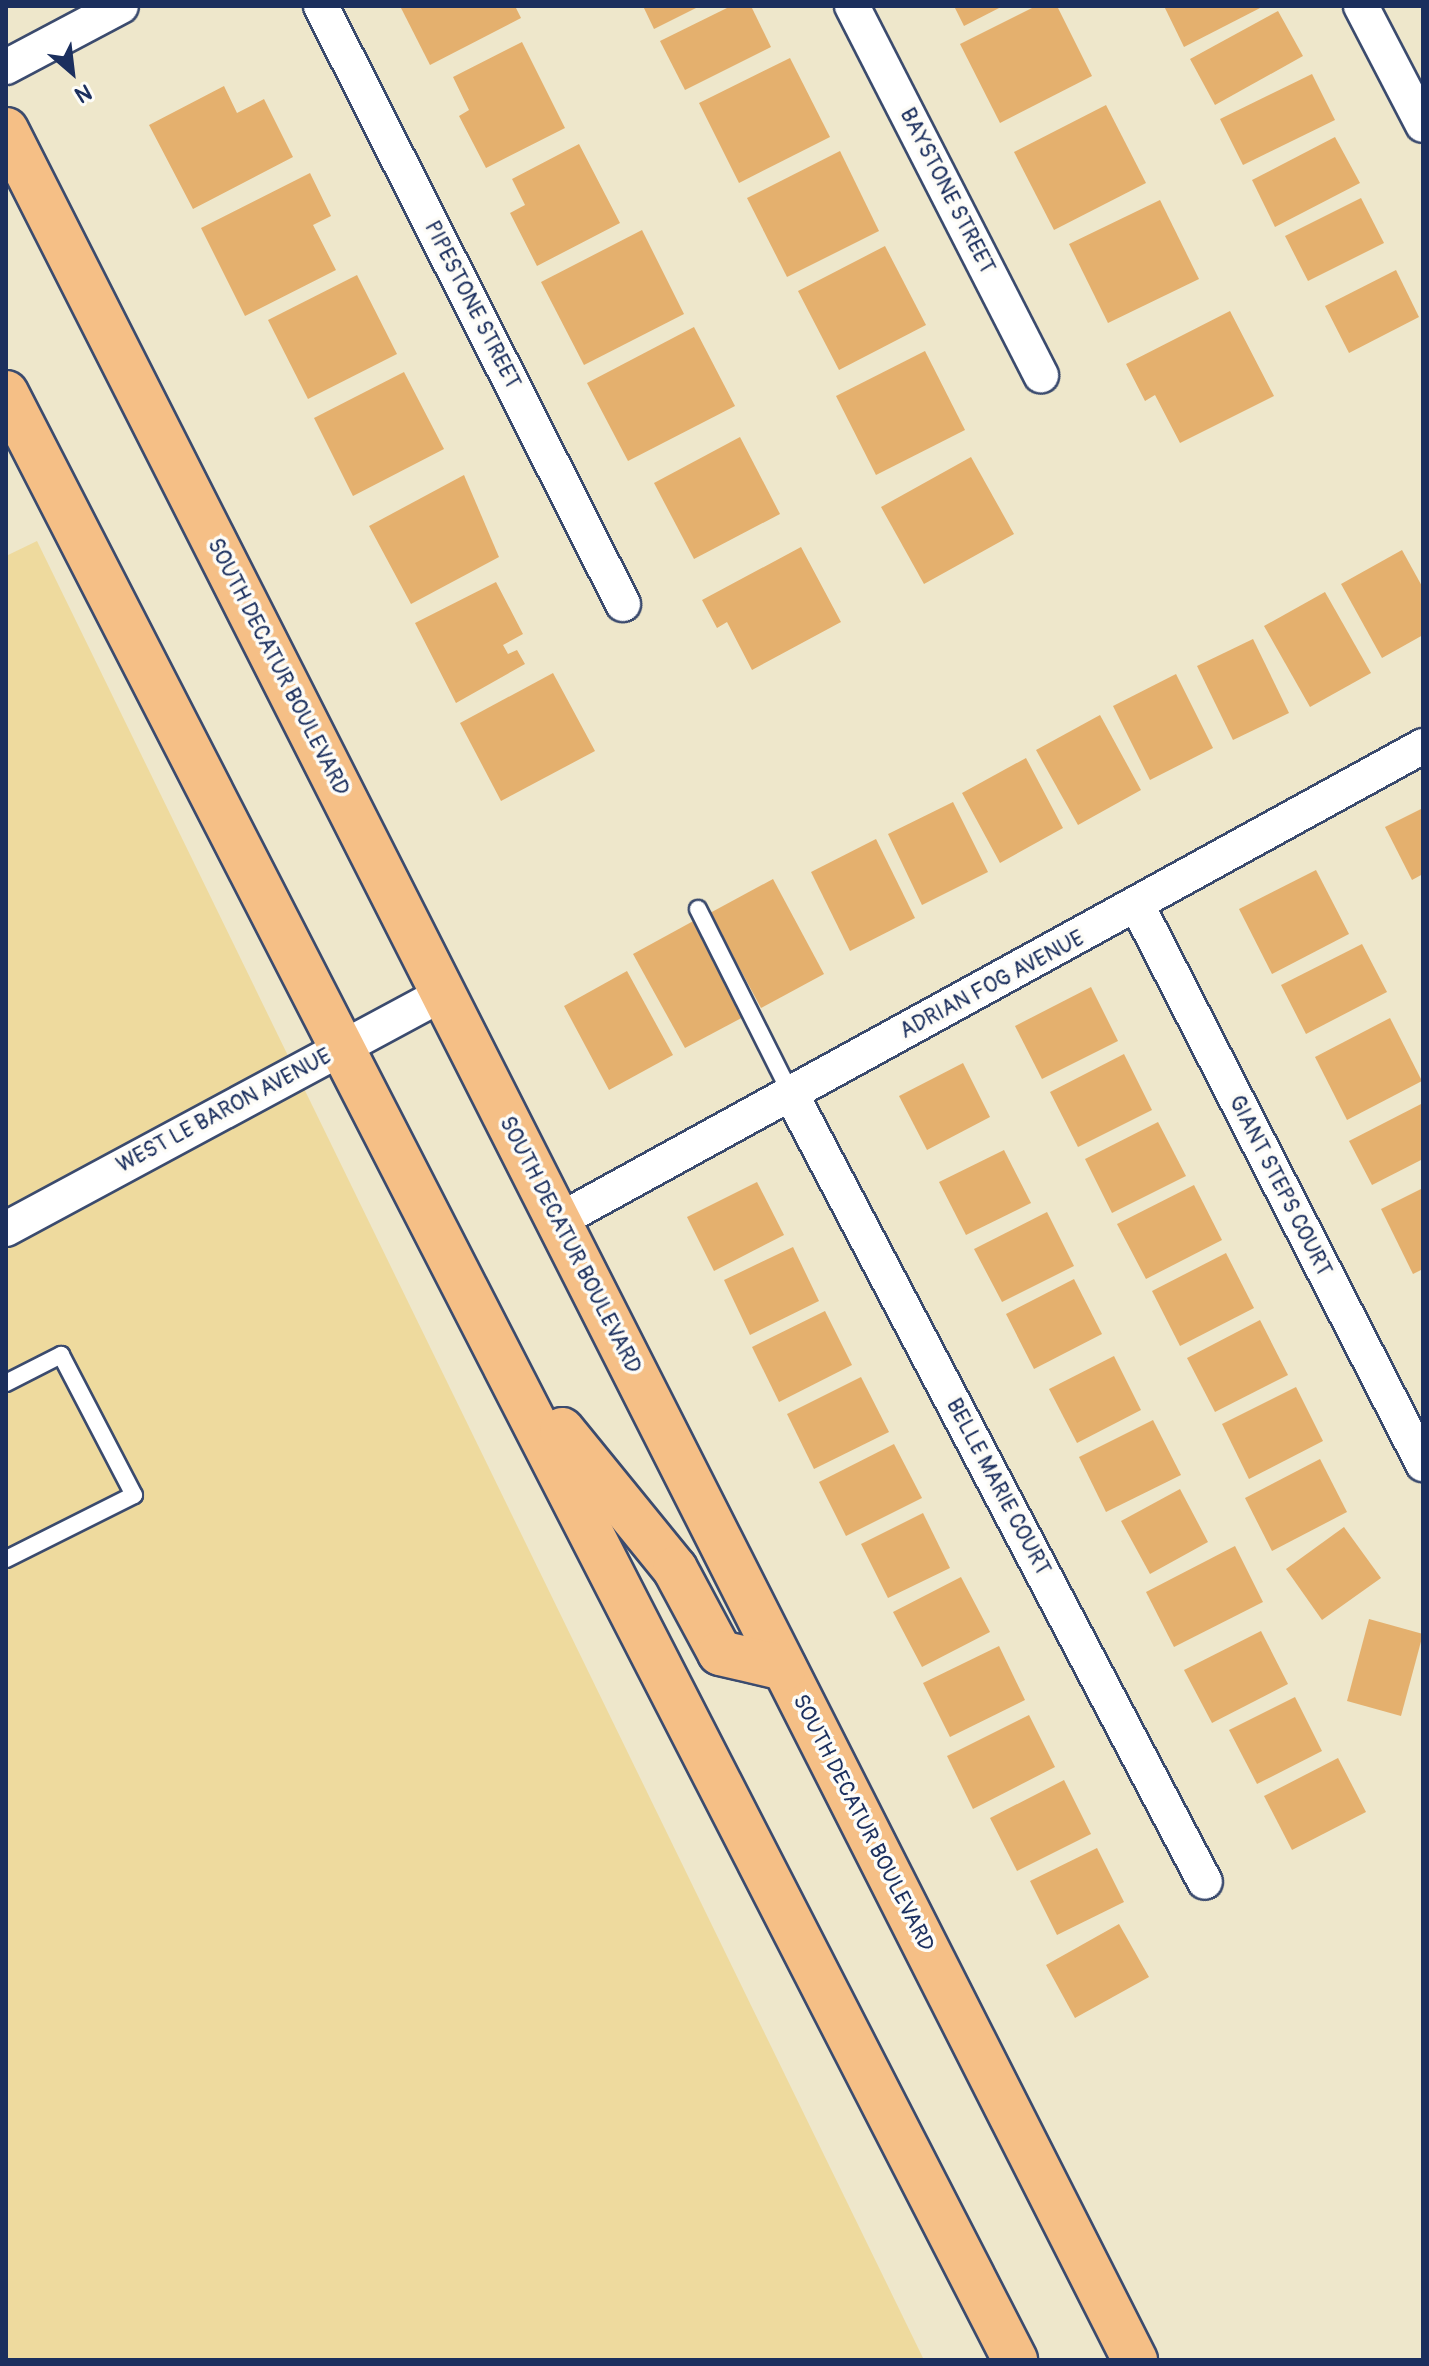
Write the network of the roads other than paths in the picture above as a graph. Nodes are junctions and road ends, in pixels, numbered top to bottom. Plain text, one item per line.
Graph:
1 (121, 6) edge
2 (321, 6) edge
3 (852, 6) edge
4 (1361, 6) edge
5 (6, 67) edge
6 (1423, 125) edge
7 (6, 130) edge
8 (1041, 376) dead end
9 (6, 393) edge
10 (623, 604) dead end
11 (1423, 746) edge
12 (1138, 907) junction
13 (698, 909) dead end
14 (443, 994) junction
15 (342, 1047) junction
16 (790, 1092) junction
17 (558, 1221) junction
18 (6, 1229) edge
19 (507, 1363) junction
20 (6, 1383) edge
21 (1423, 1464) edge
22 (6, 1559) edge
23 (784, 1668) junction
24 (1205, 1882) dead end
25 (1015, 2360) edge
26 (1135, 2360) edge

1 - 5 street
2 - 10 street, PIPESTONE STREET
3 - 8 street, BAYSTONE STREET
4 - 6 street
7 - 14 main road, SOUTH DECATUR BOULEVARD
9 - 15 main road
11 - 12 street, ADRIAN FOG AVENUE
12 - 16 street, ADRIAN FOG AVENUE
12 - 21 street, GIANT STEPS COURT
13 - 16 lane
14 - 15 street, WEST LE BARON AVENUE
14 - 17 main road, SOUTH DECATUR BOULEVARD
15 - 18 street, WEST LE BARON AVENUE
15 - 19 main road
16 - 17 street, ADRIAN FOG AVENUE
16 - 24 street, BELLE MARIE COURT
17 - 23 main road, SOUTH DECATUR BOULEVARD
19 - 23 main road
19 - 25 main road
20 - 22 lane
23 - 26 main road, SOUTH DECATUR BOULEVARD

